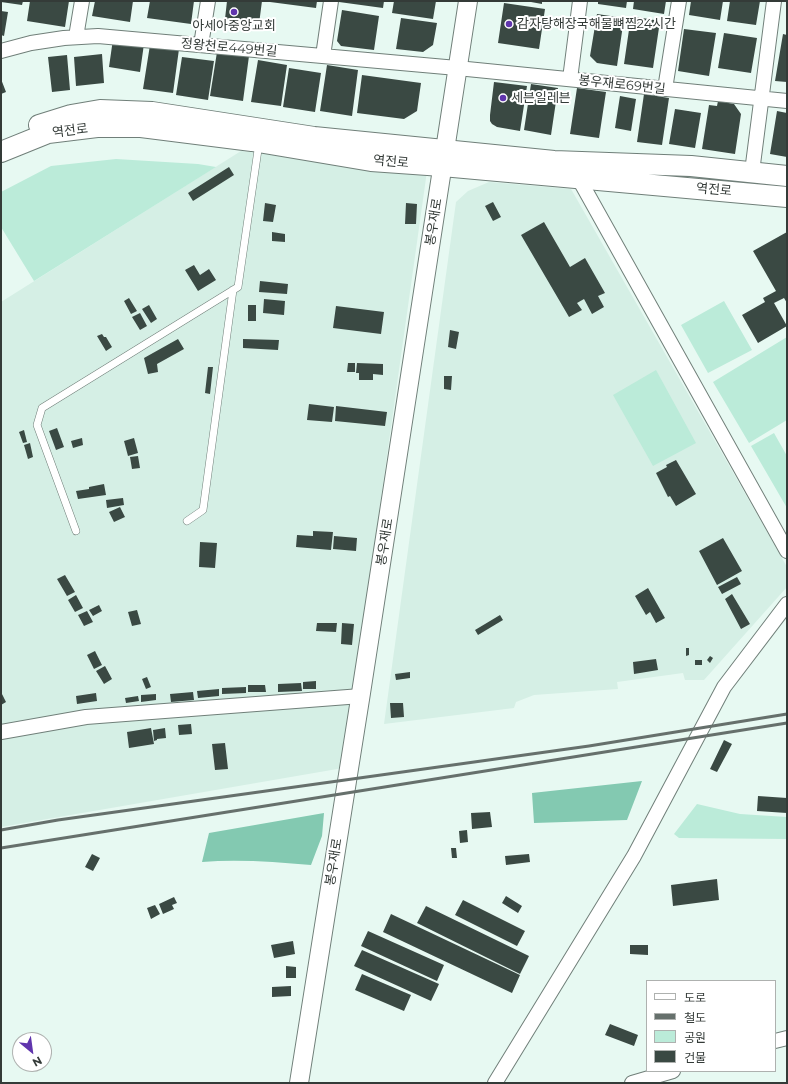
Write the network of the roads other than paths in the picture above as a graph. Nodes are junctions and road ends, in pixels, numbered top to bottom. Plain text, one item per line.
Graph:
1 (82, 1) edge
2 (208, 1) edge
3 (331, 1) edge
4 (468, 1) edge
5 (580, 1) edge
6 (679, 1) edge
7 (774, 1) edge
8 (76, 37) junction
9 (201, 45) junction
10 (1, 51) edge
11 (323, 56) junction
12 (457, 68) junction
13 (570, 79) junction
14 (665, 89) junction
15 (761, 98) junction
16 (787, 101) edge
17 (1, 137) edge
18 (259, 142) junction
19 (1, 152) edge
20 (444, 158) junction
21 (752, 172) junction
22 (787, 176) edge
23 (579, 178) junction
24 (787, 197) edge
25 (233, 290) junction
26 (187, 521) dead end
27 (76, 531) dead end
28 (787, 551) edge
29 (787, 604) edge
30 (361, 696) junction
31 (1, 732) edge
32 (787, 1038) edge
33 (776, 1041) edge
34 (670, 1072) edge
35 (299, 1083) edge
36 (495, 1083) edge
37 (632, 1083) edge

1 - 8 street
2 - 9 street
3 - 11 street
4 - 12 street, 봉우재로
5 - 13 street
6 - 14 street
7 - 15 street
8 - 9 street, 정왕천로449번길
8 - 10 street, 정왕천로449번길
9 - 11 street, 정왕천로449번길
11 - 12 street, 정왕천로449번길
12 - 13 street, 봉우재로69번길
12 - 20 street, 봉우재로
13 - 14 street, 봉우재로69번길
14 - 15 street, 봉우재로69번길
15 - 16 street, 봉우재로69번길
15 - 21 street
17 - 20 main road, 역전로
18 - 19 main road, 역전로
18 - 20 main road, 역전로
18 - 25 lane
20 - 21 main road, 역전로
20 - 23 main road, 역전로
20 - 30 street, 봉우재로
21 - 22 main road, 역전로
23 - 24 main road, 역전로
23 - 28 street
25 - 26 lane
25 - 27 lane
29 - 36 street
30 - 31 street
30 - 35 street, 봉우재로
32 - 33 street
34 - 37 street

